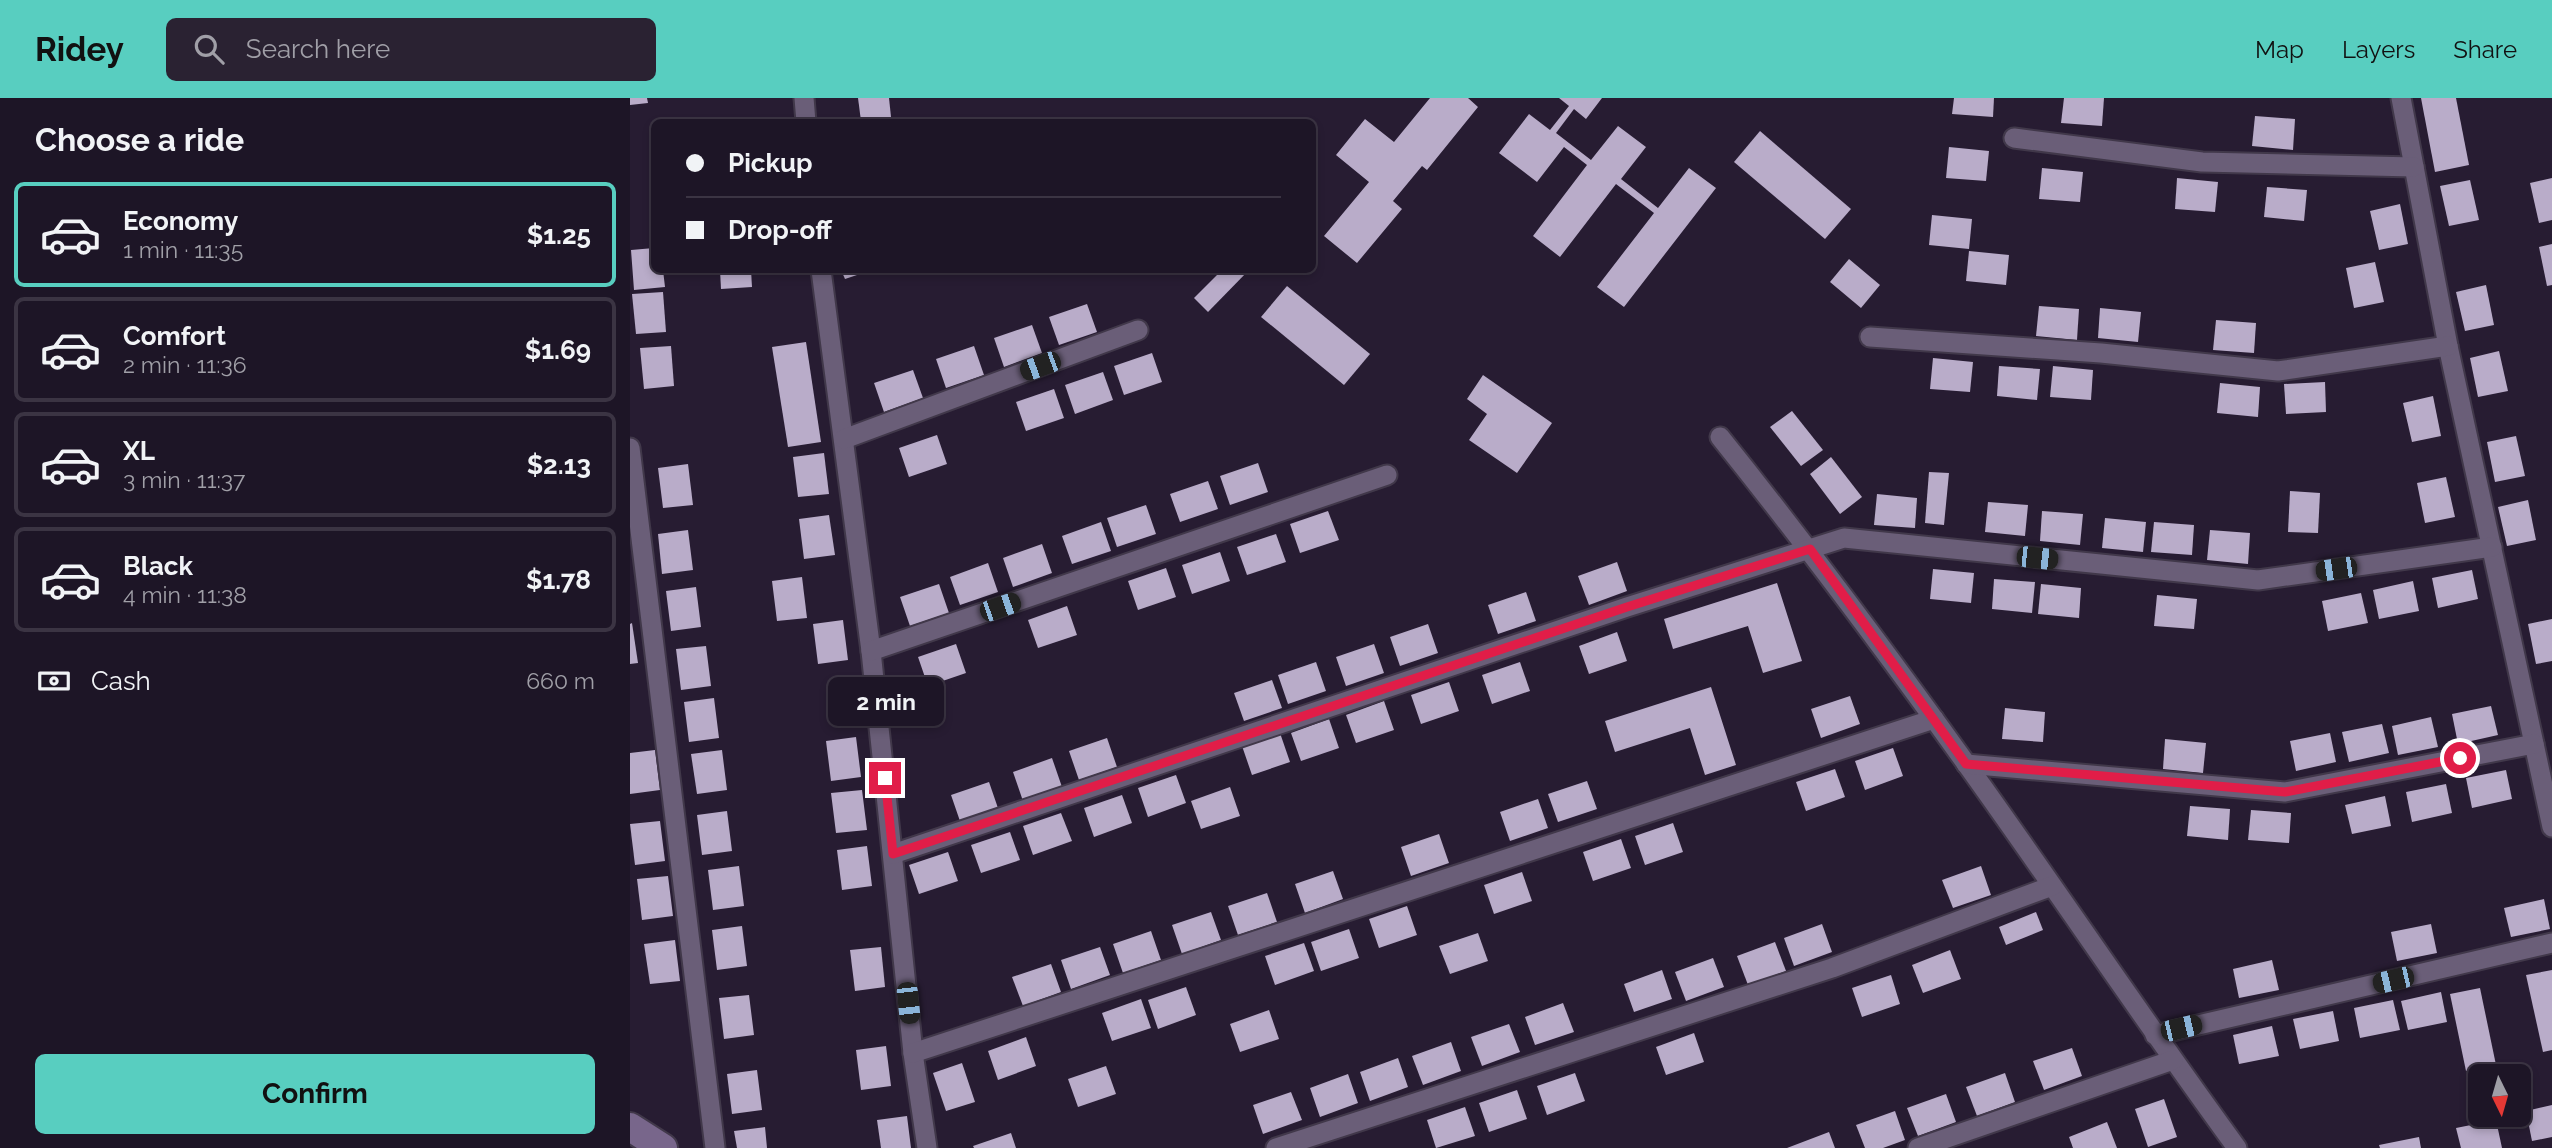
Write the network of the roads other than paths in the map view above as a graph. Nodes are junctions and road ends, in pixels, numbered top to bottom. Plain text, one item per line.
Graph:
1 (804, 98) edge
2 (2401, 98) edge
3 (806, 119) edge
4 (2014, 138) dead end
5 (2414, 167) junction
6 (821, 273) edge
7 (1138, 330) dead end
8 (1870, 337) dead end
9 (2448, 346) junction
10 (1720, 437) dead end
11 (844, 439) junction
12 (630, 448) edge
13 (1387, 475) dead end
14 (2492, 547) junction
15 (1810, 549) junction
16 (871, 651) junction
17 (1934, 719) junction
18 (2535, 744) junction
19 (1966, 764) junction
20 (2552, 828) edge
21 (893, 854) junction
22 (2052, 886) junction
23 (2552, 943) edge
24 (2155, 1035) junction
25 (913, 1053) junction
26 (2173, 1060) junction
27 (630, 1127) edge
28 (663, 1148) edge
29 (715, 1148) edge
30 (927, 1148) edge
31 (1276, 1148) edge
32 (1918, 1148) edge
33 (2237, 1148) edge

1 - 3 street
2 - 5 street
4 - 5 street
5 - 9 street
6 - 11 street
7 - 11 street
8 - 9 street
9 - 14 street
10 - 15 street
11 - 16 street
12 - 29 street
13 - 16 street
14 - 15 street
14 - 18 street
15 - 17 street
15 - 21 street
16 - 21 street
17 - 19 street
17 - 25 street
18 - 19 street
18 - 20 street
19 - 22 street
21 - 25 street
22 - 24 street
22 - 31 street
23 - 24 street
24 - 26 street
25 - 30 street
26 - 32 street
26 - 33 street
27 - 28 street

